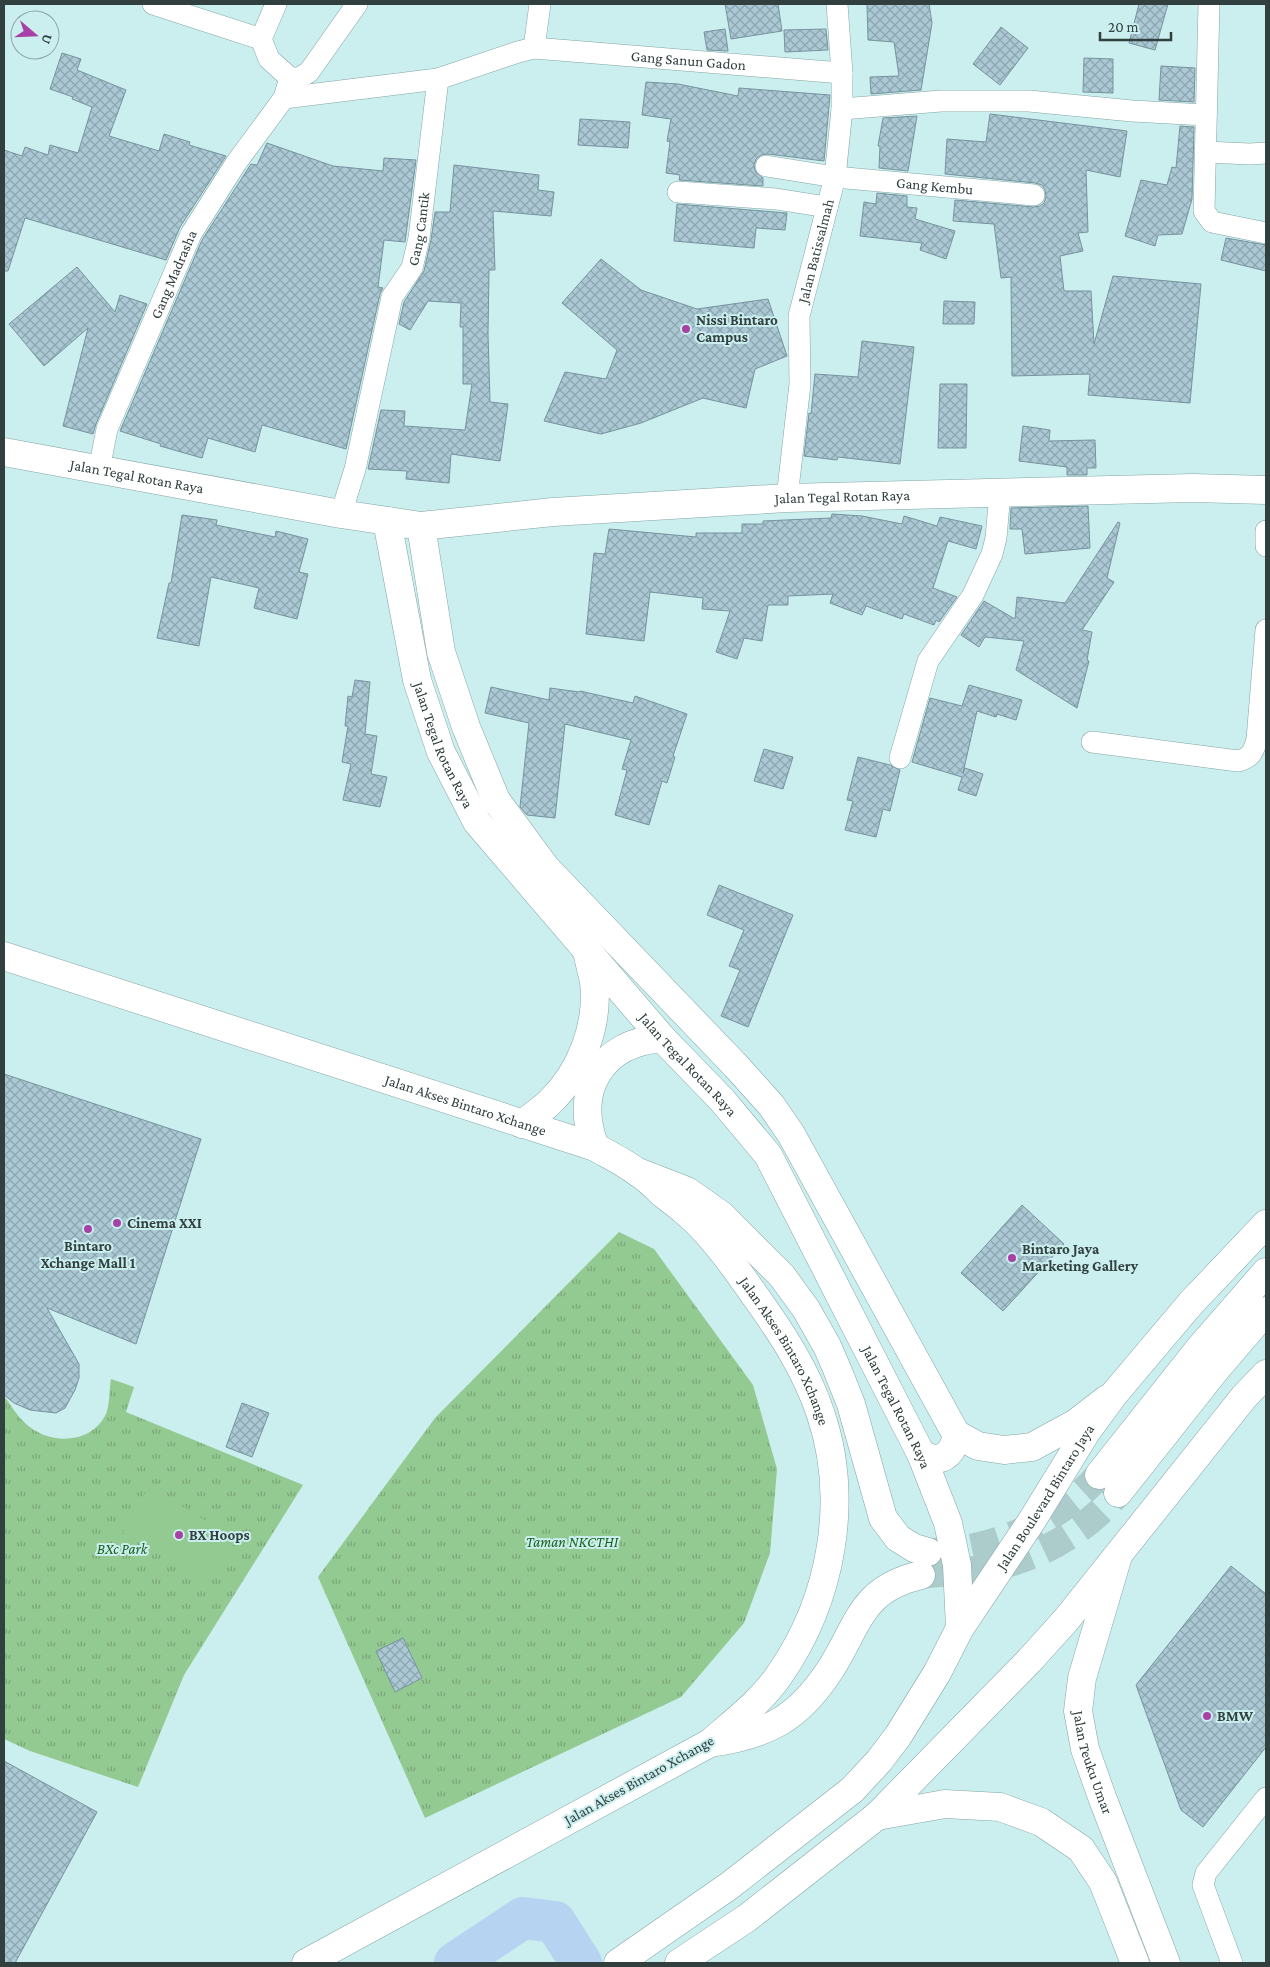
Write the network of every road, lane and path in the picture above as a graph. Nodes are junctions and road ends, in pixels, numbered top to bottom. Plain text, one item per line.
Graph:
1 (153, 4) edge
2 (276, 4) edge
3 (357, 4) edge
4 (540, 4) edge
5 (836, 4) edge
6 (1209, 4) edge
7 (261, 39) junction
8 (534, 48) junction
9 (842, 73) junction
10 (438, 79) junction
11 (287, 88) junction
12 (842, 109) junction
13 (1206, 115) junction
14 (1205, 152) junction
15 (1266, 153) edge
16 (766, 166) dead end
17 (835, 177) junction
18 (678, 192) dead end
19 (1034, 195) dead end
20 (827, 207) junction
21 (1266, 233) edge
22 (4, 452) edge
23 (99, 470) junction
24 (1266, 490) edge
25 (1000, 492) junction
26 (787, 498) junction
27 (341, 514) junction
28 (387, 521) junction
29 (421, 526) junction
30 (1266, 531) edge
31 (1266, 546) edge
32 (1266, 630) edge
33 (1092, 742) dead end
34 (900, 758) dead end
35 (609, 935) junction
36 (587, 952) junction
37 (4, 956) edge
38 (662, 1038) junction
39 (522, 1124) junction
40 (595, 1147) junction
41 (638, 1172) junction
42 (1266, 1224) edge
43 (1266, 1272) edge
44 (1266, 1311) edge
45 (1266, 1374) edge
46 (1115, 1393) junction
47 (956, 1434) junction
48 (921, 1454) junction
49 (1118, 1554) junction
50 (960, 1628) junction
51 (710, 1742) junction
52 (1266, 1798) edge
53 (877, 1816) junction
54 (628, 1956) edge
55 (306, 1963) edge
56 (679, 1963) edge
57 (1135, 1963) edge
58 (1166, 1963) edge
59 (1232, 1963) edge

1 - 7 street
2 - 7 street
3 - 11 street
4 - 8 street
5 - 9 street, Jalan Batissalmah
6 - 13 street
7 - 11 street
8 - 9 street, Gang Sanun Gadon
8 - 10 street
9 - 12 street, Jalan Batissalmah
10 - 11 street
10 - 27 street, Gang Cantik
11 - 23 street, Gang Madrasha
12 - 13 street
12 - 17 street, Jalan Batissalmah
13 - 14 street
14 - 15 street
14 - 21 street
16 - 17 street, Gang Kembu
17 - 19 street, Gang Kembu
17 - 20 street, Jalan Batissalmah
18 - 20 street
20 - 26 street, Jalan Batissalmah
22 - 23 main road, Jalan Tegal Rotan Raya
23 - 27 main road, Jalan Tegal Rotan Raya
24 - 25 main road, Jalan Tegal Rotan Raya
25 - 26 main road, Jalan Tegal Rotan Raya
25 - 34 street
26 - 29 main road, Jalan Tegal Rotan Raya
27 - 28 main road, Jalan Tegal Rotan Raya
28 - 29 main road, Jalan Tegal Rotan Raya
28 - 36 main road, Jalan Tegal Rotan Raya
29 - 35 main road, Jalan Tegal Rotan Raya
30 - 31 street
32 - 33 street
35 - 36 main road
35 - 47 main road, Jalan Tegal Rotan Raya
36 - 38 main road, Jalan Tegal Rotan Raya
36 - 39 main road
37 - 39 main road, Jalan Akses Bintaro Xchange
38 - 40 main road
38 - 48 main road, Jalan Tegal Rotan Raya
39 - 40 main road, Jalan Akses Bintaro Xchange
40 - 41 main road, Jalan Akses Bintaro Xchange
41 - 51 main road, Jalan Akses Bintaro Xchange
41 - 51 main road
42 - 46 main road, Jalan Boulevard Bintaro Jaya
43 - 44 main road
45 - 49 main road
46 - 47 main road
46 - 50 main road, Jalan Boulevard Bintaro Jaya
47 - 48 main road
48 - 50 main road, Jalan Tegal Rotan Raya
49 - 53 main road
49 - 58 main road, Jalan Teuku Umar
50 - 54 main road, Jalan Boulevard Bintaro Jaya
51 - 55 main road, Jalan Akses Bintaro Xchange
52 - 59 street
53 - 56 main road
53 - 57 main road

